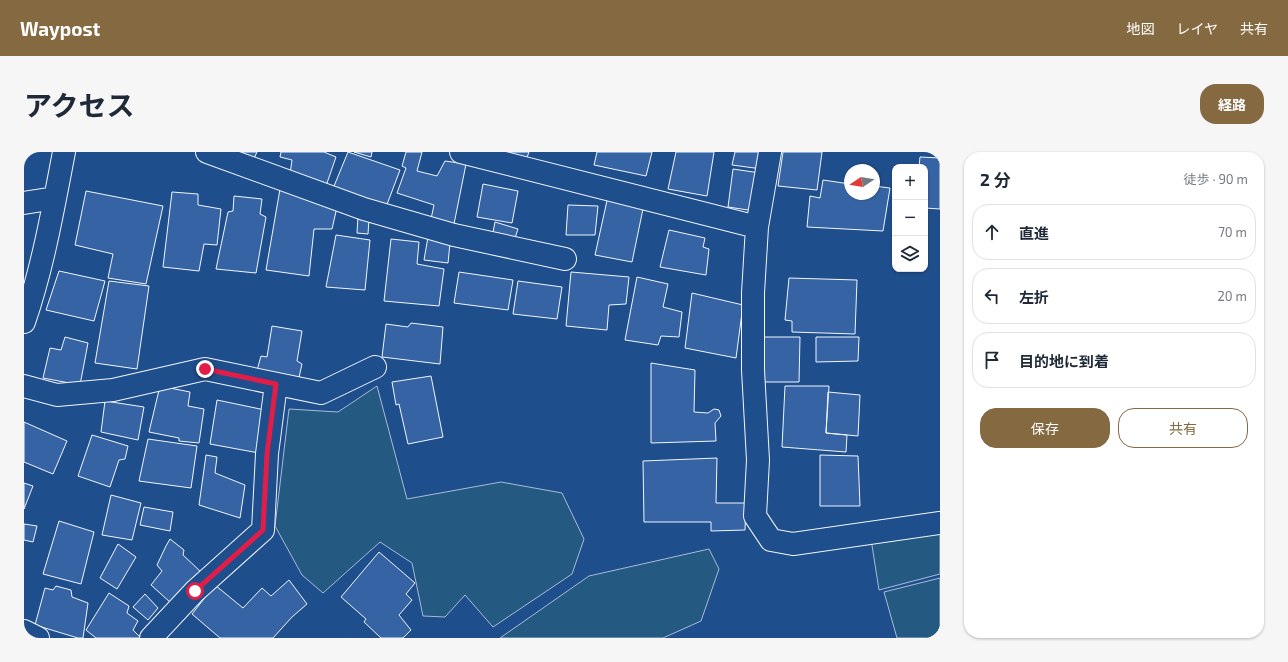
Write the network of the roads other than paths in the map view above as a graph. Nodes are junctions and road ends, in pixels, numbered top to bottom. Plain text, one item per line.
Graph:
1 (64, 152) edge
2 (206, 152) edge
3 (461, 152) edge
4 (770, 152) edge
5 (55, 198) junction
6 (24, 203) edge
7 (757, 227) junction
8 (565, 259) dead end
9 (24, 322) edge
10 (375, 368) dead end
11 (276, 384) junction
12 (24, 386) edge
13 (940, 524) edge
14 (24, 631) edge
15 (38, 638) edge
16 (151, 638) edge

1 - 5 street
2 - 8 street
3 - 7 street
4 - 7 street
5 - 6 street
5 - 9 street
7 - 13 street
10 - 11 street
11 - 12 street
11 - 16 street
14 - 15 street

